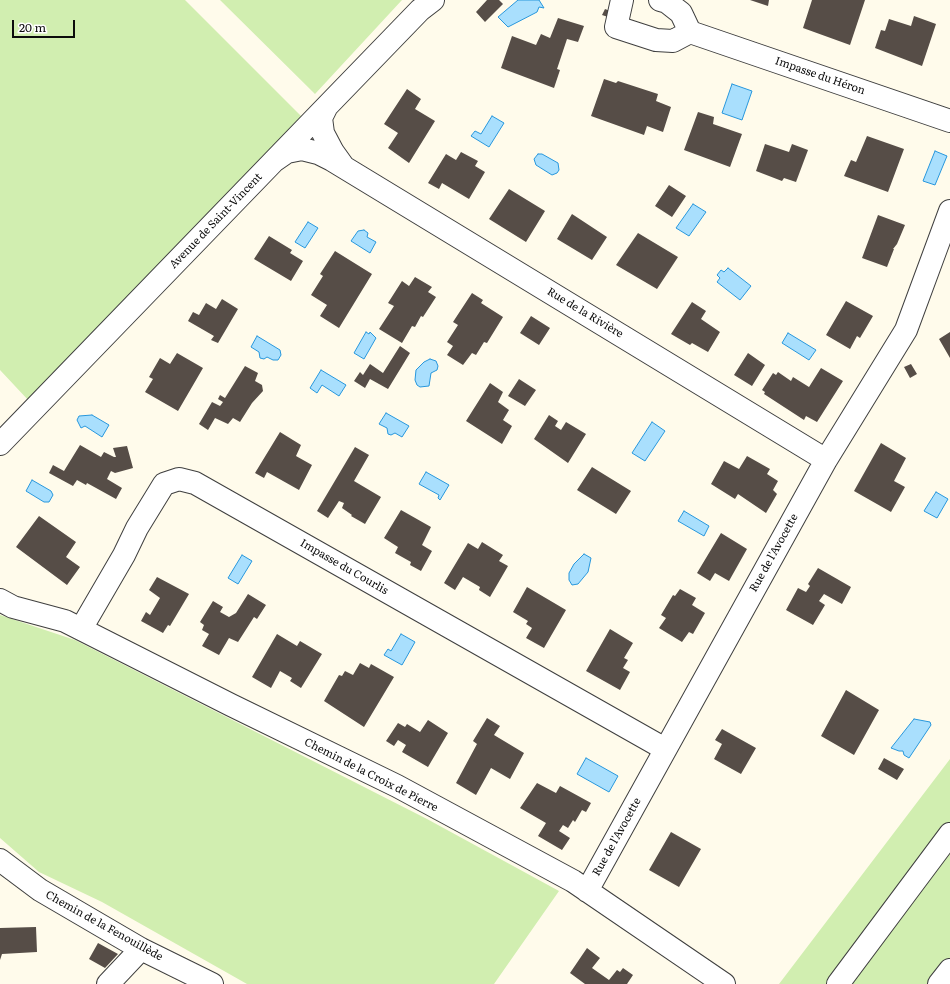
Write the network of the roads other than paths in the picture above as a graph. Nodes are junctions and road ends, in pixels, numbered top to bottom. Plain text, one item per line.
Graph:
1 (433, 0) edge
2 (622, 0) edge
3 (660, 0) edge
4 (690, 32) junction
5 (326, 108) junction
6 (950, 121) edge
7 (274, 160) junction
8 (344, 167) junction
9 (950, 211) edge
10 (0, 444) edge
11 (826, 460) junction
12 (0, 600) edge
13 (81, 629) junction
14 (666, 749) junction
15 (950, 834) edge
16 (0, 860) edge
17 (587, 891) junction
18 (141, 949) junction
19 (950, 970) edge
20 (108, 984) edge
21 (212, 984) edge
22 (724, 984) edge
23 (838, 984) edge
24 (939, 984) edge

1 - 5 street, Avenue de Saint-Vincent
2 - 4 street
3 - 4 street
4 - 6 street, Impasse du Héron
5 - 7 street, Avenue de Saint-Vincent
5 - 8 street, Rue de la Rivière
7 - 8 street, Rue de la Rivière
7 - 10 street, Avenue de Saint-Vincent
8 - 11 street, Rue de la Rivière
9 - 11 street, Rue de l'Avocette
11 - 14 street, Rue de l'Avocette
12 - 13 street, Chemin de la Croix de Pierre
13 - 14 street, Impasse du Courlis
13 - 17 street, Chemin de la Croix de Pierre
14 - 17 street, Rue de l'Avocette
15 - 23 street
16 - 18 street, Chemin de la Fenouillède
17 - 22 street, Chemin de la Croix de Pierre
18 - 20 street
18 - 21 street, Chemin de la Fenouillède
19 - 24 street

